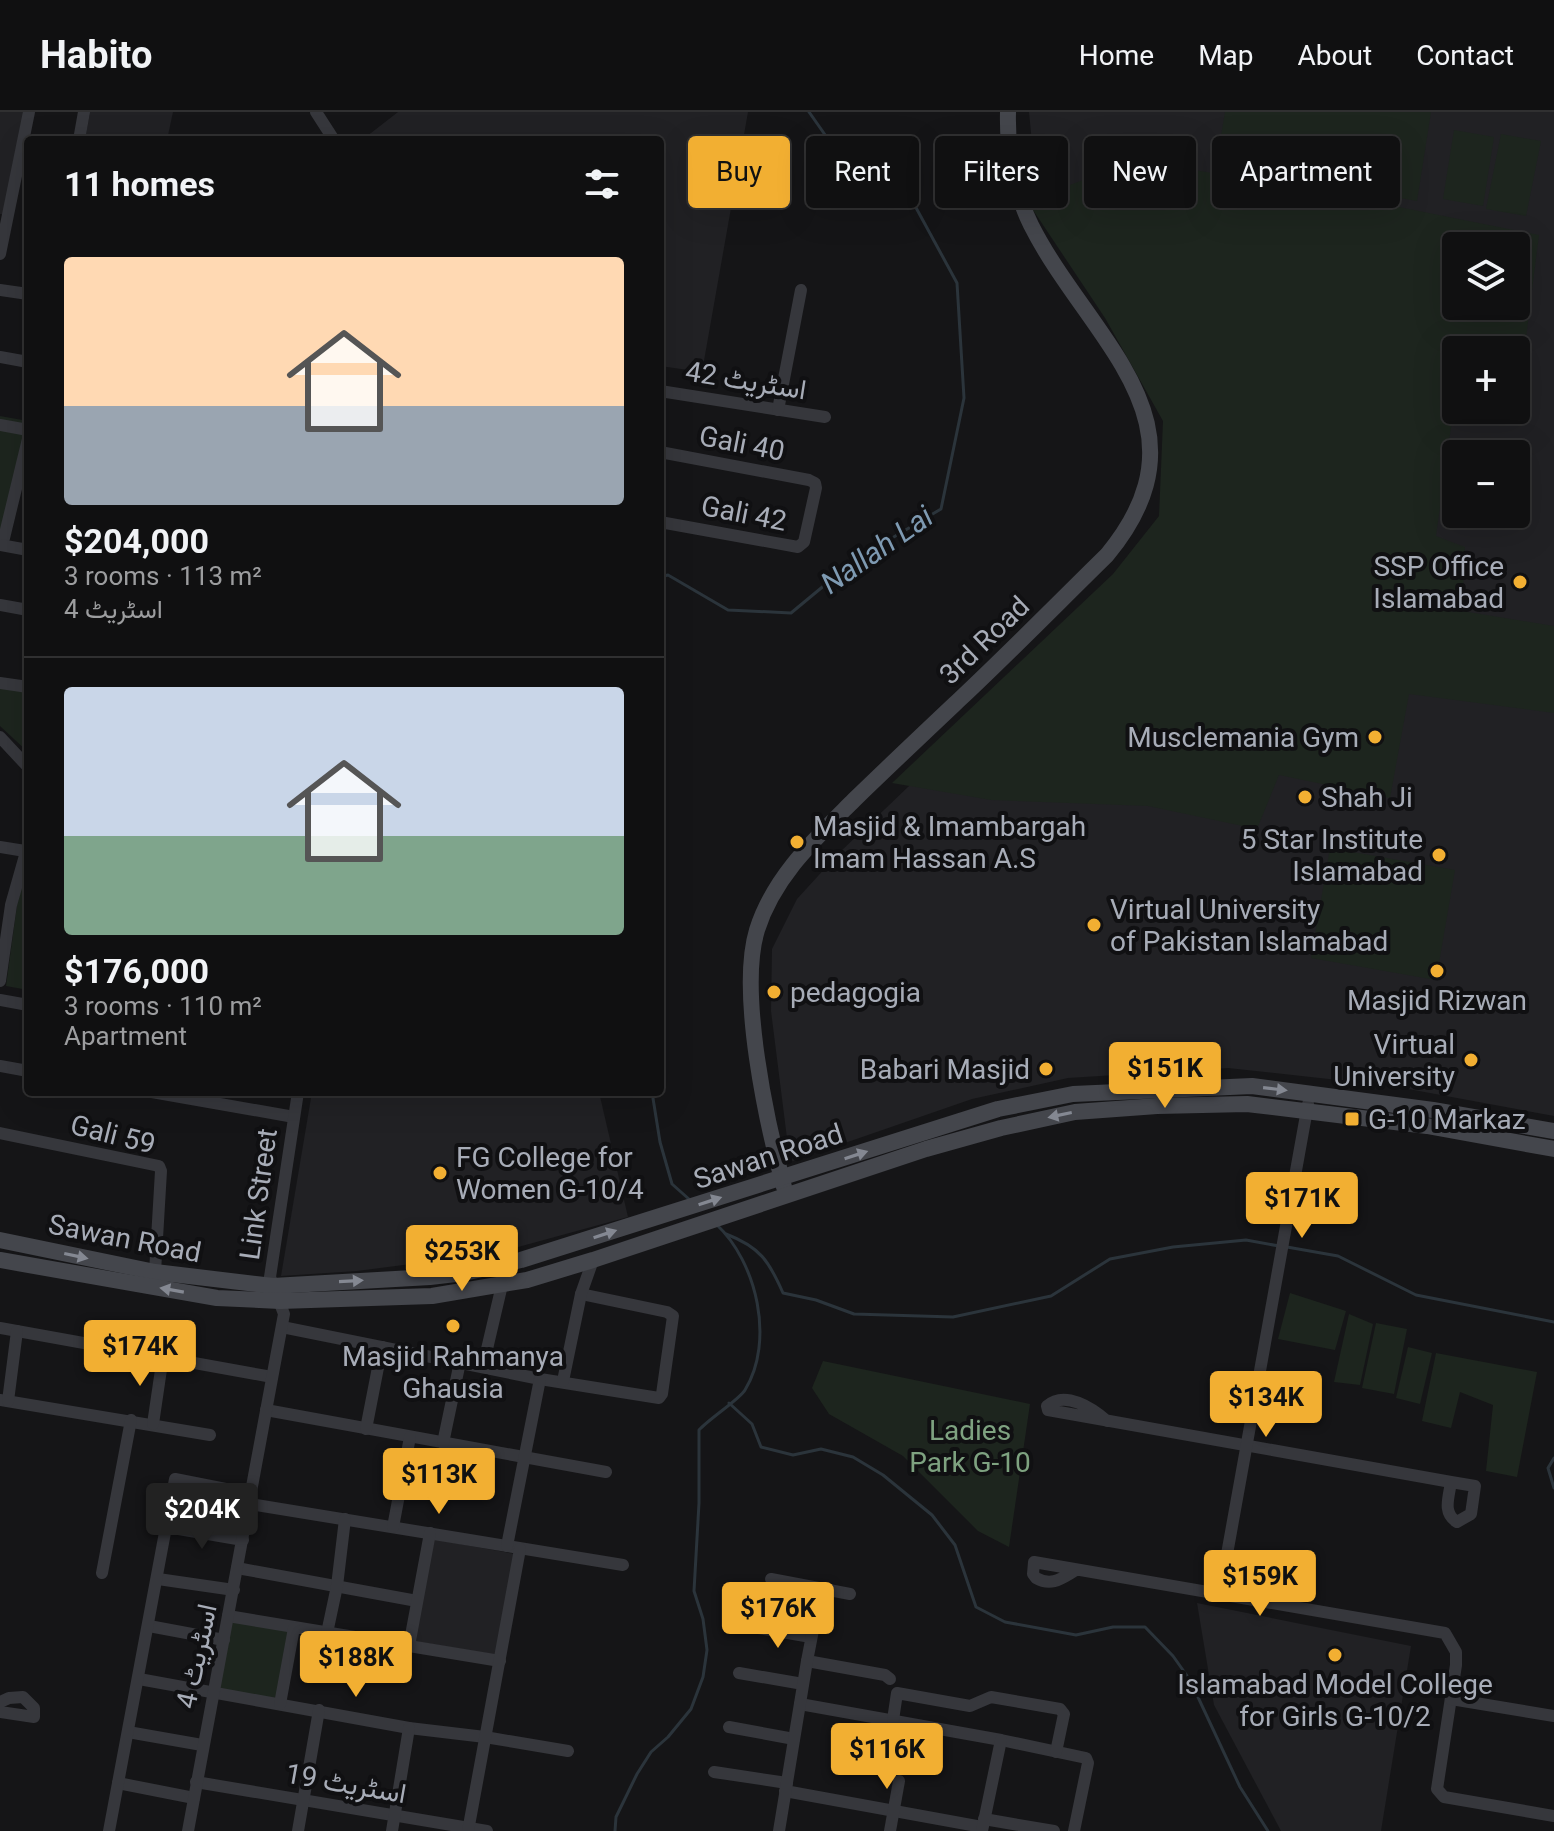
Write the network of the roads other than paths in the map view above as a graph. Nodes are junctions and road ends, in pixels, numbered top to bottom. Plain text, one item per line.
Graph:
1 (29, 112) edge
2 (84, 112) edge
3 (316, 112) edge
4 (1008, 112) edge
5 (80, 136) edge
6 (331, 136) edge
7 (2, 227) edge
8 (0, 254) edge
9 (0, 290) edge
10 (801, 290) dead end
11 (24, 293) edge
12 (0, 357) edge
13 (24, 361) edge
14 (664, 392) edge
15 (778, 410) junction
16 (825, 417) dead end
17 (0, 425) edge
18 (24, 429) edge
19 (664, 453) edge
20 (24, 483) edge
21 (815, 483) joint
22 (664, 523) edge
23 (0, 545) edge
24 (24, 549) edge
25 (0, 605) edge
26 (24, 609) edge
27 (0, 683) edge
28 (24, 686) edge
29 (0, 737) edge
30 (24, 763) edge
31 (0, 847) edge
32 (24, 848) edge
33 (24, 856) edge
34 (6, 904) edge
35 (0, 981) edge
36 (0, 1000) edge
37 (24, 1004) edge
38 (0, 1066) edge
39 (24, 1070) edge
40 (195, 1096) edge
41 (297, 1096) edge
42 (1308, 1102) junction
43 (294, 1117) junction
44 (1554, 1131) edge
45 (0, 1133) edge
46 (1554, 1149) edge
47 (782, 1179) junction
48 (787, 1196) junction
49 (0, 1240) edge
50 (0, 1260) edge
51 (593, 1260) junction
52 (155, 1272) junction
53 (502, 1285) junction
54 (277, 1294) junction
55 (581, 1294) junction
56 (282, 1327) junction
57 (0, 1328) edge
58 (17, 1331) junction
59 (382, 1347) junction
60 (163, 1356) junction
61 (460, 1362) junction
62 (483, 1366) junction
63 (272, 1377) junction
64 (540, 1379) junction
65 (563, 1381) junction
66 (2, 1402) edge
67 (266, 1410) junction
68 (131, 1420) junction
69 (1107, 1421) dead end
70 (153, 1424) junction
71 (366, 1429) junction
72 (210, 1435) dead end
73 (410, 1437) junction
74 (443, 1443) junction
75 (1247, 1446) junction
76 (525, 1458) junction
77 (606, 1472) dead end
78 (1451, 1482) dead end
79 (251, 1499) junction
80 (345, 1519) junction
81 (167, 1527) junction
82 (393, 1527) junction
83 (430, 1533) junction
84 (243, 1540) junction
85 (514, 1548) junction
86 (623, 1565) dead end
87 (237, 1568) junction
88 (1076, 1570) dead end
89 (102, 1573) dead end
90 (158, 1579) junction
91 (771, 1579) dead end
92 (337, 1586) junction
93 (821, 1589) junction
94 (234, 1590) junction
95 (1220, 1593) junction
96 (850, 1594) dead end
97 (417, 1601) junction
98 (228, 1616) junction
99 (149, 1626) junction
100 (752, 1627) dead end
101 (294, 1628) junction
102 (327, 1633) junction
103 (811, 1637) junction
104 (224, 1640) junction
105 (409, 1646) junction
106 (500, 1661) junction
107 (807, 1661) junction
108 (739, 1673) dead end
109 (139, 1679) junction
110 (890, 1679) dead end
111 (803, 1684) junction
112 (213, 1691) junction
113 (1451, 1699) junction
114 (0, 1702) edge
115 (280, 1704) junction
116 (800, 1704) junction
117 (970, 1706) junction
118 (319, 1710) junction
119 (0, 1712) edge
120 (1554, 1716) edge
121 (893, 1720) junction
122 (729, 1727) dead end
123 (409, 1728) junction
124 (128, 1732) junction
125 (967, 1734) junction
126 (485, 1737) junction
127 (794, 1739) junction
128 (1001, 1740) junction
129 (202, 1745) junction
130 (568, 1751) dead end
131 (1056, 1752) junction
132 (714, 1772) dead end
133 (899, 1781) dead end
134 (196, 1782) junction
135 (118, 1783) junction
136 (786, 1787) junction
137 (194, 1798) junction
138 (303, 1800) junction
139 (893, 1810) junction
140 (394, 1816) junction
141 (1554, 1816) edge
142 (983, 1826) edge
143 (468, 1830) edge
144 (779, 1830) edge
145 (109, 1831) edge
146 (188, 1831) edge
147 (298, 1831) edge
148 (392, 1831) edge
149 (487, 1831) edge
150 (795, 1831) edge
151 (890, 1831) edge
152 (1054, 1831) edge
153 (1074, 1831) edge

1 - 7 street
2 - 5 street
3 - 6 street
4 - 47 main road, 3rd Road
7 - 8 street
9 - 11 street
10 - 15 street
12 - 13 street
14 - 15 street, اسٹریٹ 42
15 - 16 street, اسٹریٹ 42
17 - 18 street
19 - 21 street, Gali 40
20 - 23 street
21 - 22 street, Gali 42
23 - 24 street
25 - 26 street
27 - 28 street
29 - 30 street
31 - 32 street
33 - 34 street
34 - 35 street
36 - 37 street
38 - 39 street
40 - 43 street
41 - 43 street, Link Street
42 - 44 main road, Sawan Road
42 - 46 main road, Sawan Road
47 -> 42 main road, Sawan Road
42 -> 48 main road, Sawan Road
42 - 75 street
43 - 54 street, Link Street
45 - 52 street, Gali 59
47 - 48 main road, 3rd Road
54 -> 47 main road, Sawan Road
48 - 51 main road, Sawan Road
49 -> 52 main road, Sawan Road
54 -> 50 main road, Sawan Road
51 - 53 main road, Sawan Road
51 - 55 street
52 - 54 main road, Sawan Road
53 - 54 main road, Sawan Road
53 - 62 street
54 - 56 street, اسٹریٹ 4
55 - 65 street
55 - 65 street
56 - 59 street
56 - 63 street, اسٹریٹ 4
57 - 58 street
58 - 60 street
58 - 66 street
59 - 61 street
59 - 71 street
60 - 63 street
60 - 70 street
61 - 62 street
61 - 74 street
62 - 64 street
63 - 67 street, اسٹریٹ 4
64 - 65 street
64 - 76 street
66 - 68 street
67 - 71 street
67 - 79 street, اسٹریٹ 4
68 - 70 street
68 - 89 street
69 - 75 street
70 - 72 street
71 - 73 street
73 - 74 street
73 - 82 street
74 - 76 street
75 - 78 street
75 - 95 street
76 - 77 street
76 - 85 street
79 - 80 street
79 - 81 street
79 - 84 street, اسٹریٹ 4
80 - 82 street
80 - 92 street
81 - 84 street
81 - 90 street
82 - 83 street
83 - 85 street
83 - 97 street
84 - 87 street, اسٹریٹ 4
85 - 86 street
85 - 106 street
87 - 92 street
87 - 94 street, اسٹریٹ 4
88 - 95 street
90 - 94 street
90 - 99 street
91 - 93 street
92 - 97 street
92 - 102 street
93 - 96 street
93 - 103 street
94 - 98 street, اسٹریٹ 4
95 - 113 street
97 - 105 street
98 - 101 street
98 - 104 street, اسٹریٹ 4
99 - 104 street
99 - 109 street
100 - 103 street
101 - 102 street
101 - 115 street
102 - 105 street
103 - 107 street
104 - 112 street, اسٹریٹ 4
105 - 106 street
106 - 126 street
107 - 110 street
107 - 111 street
108 - 111 street
109 - 112 street
109 - 124 street
111 - 116 street
112 - 115 street
112 - 129 street, اسٹریٹ 4
113 - 120 street
113 - 141 street
114 - 119 street
115 - 118 street
116 - 121 street
116 - 127 street
117 - 121 street
117 - 125 street
117 - 131 street
118 - 123 street
118 - 138 street
121 - 125 street
122 - 127 street
123 - 126 street
123 - 140 street
124 - 129 street
124 - 135 street
125 - 128 street
126 - 130 street
126 - 143 street
127 - 136 street
128 - 131 street
128 - 142 street
129 - 134 street, اسٹریٹ 4
131 - 153 street
132 - 136 street
133 - 139 street
134 - 137 street, اسٹریٹ 4
134 - 138 street, اسٹریٹ 19
135 - 137 street
135 - 145 street
136 - 139 street
136 - 144 street
137 - 146 street, اسٹریٹ 4
138 - 140 street, اسٹریٹ 19
138 - 147 street
139 - 142 street
139 - 151 street
140 - 143 street, اسٹریٹ 19
140 - 148 street
142 - 152 street
143 - 149 street, اسٹریٹ 19
144 - 150 street

